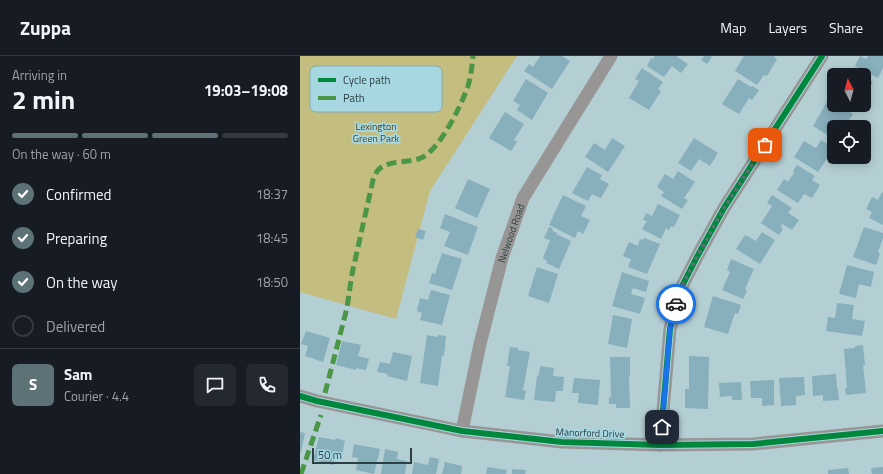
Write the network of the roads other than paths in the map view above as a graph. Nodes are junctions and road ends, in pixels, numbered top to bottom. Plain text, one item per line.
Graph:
1 (611, 56) edge
2 (822, 56) edge
3 (300, 396) edge
4 (462, 431) junction
5 (883, 431) edge
6 (660, 445) junction

1 - 4 street, Nelwood Road
2 - 6 street
3 - 4 street, Manorford Drive
4 - 6 street, Manorford Drive
5 - 6 street, Manorford Drive

